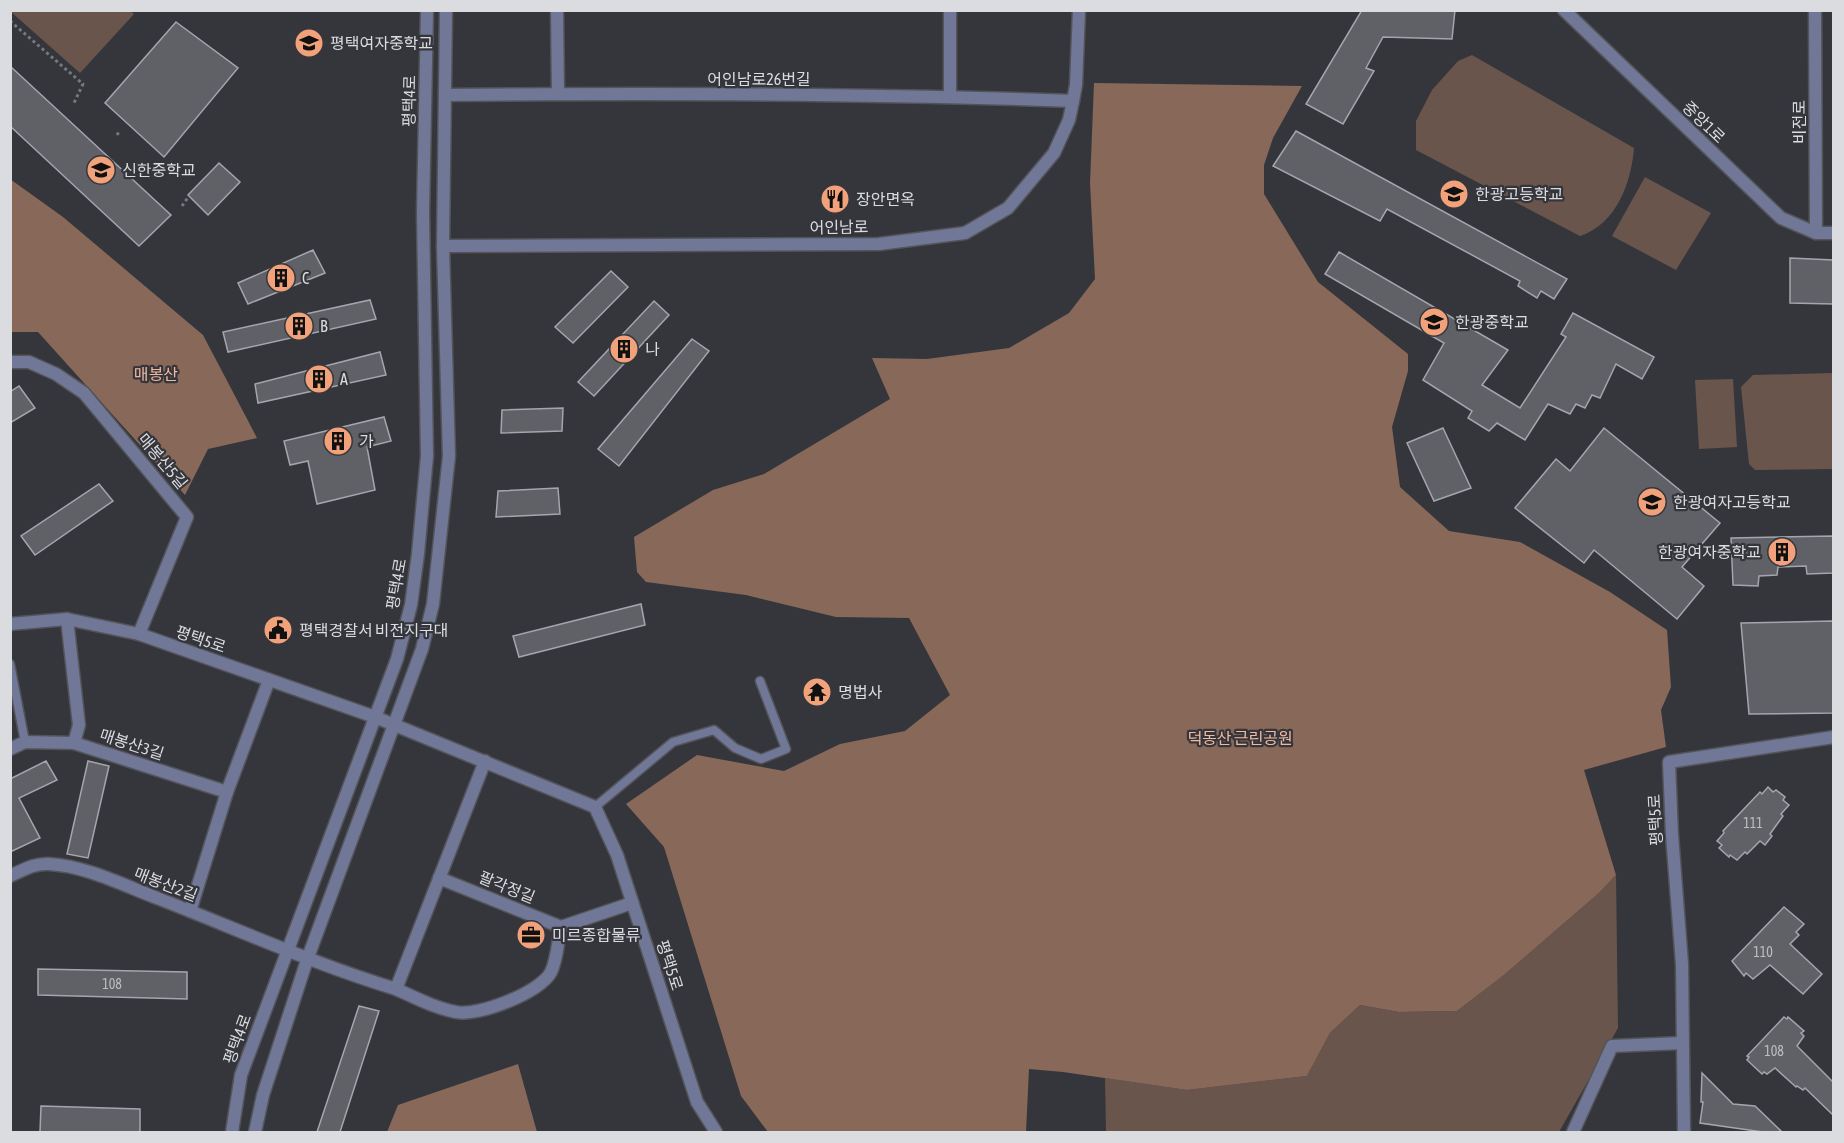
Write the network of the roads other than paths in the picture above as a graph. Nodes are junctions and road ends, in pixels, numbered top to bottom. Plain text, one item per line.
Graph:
1 (427, 10) edge
2 (446, 10) edge
3 (556, 10) edge
4 (950, 10) edge
5 (1079, 10) edge
6 (1564, 10) edge
7 (1815, 10) edge
8 (558, 94) junction
9 (445, 95) junction
10 (951, 96) junction
11 (1073, 101) junction
12 (1816, 233) junction
13 (1833, 233) edge
14 (443, 246) junction
15 (10, 362) edge
16 (67, 620) junction
17 (10, 624) edge
18 (139, 634) junction
19 (10, 664) edge
20 (269, 680) junction
21 (760, 681) dead end
22 (375, 717) junction
23 (393, 724) junction
24 (1833, 737) edge
25 (25, 742) junction
26 (74, 743) junction
27 (10, 749) edge
28 (485, 761) junction
29 (227, 792) junction
30 (595, 807) junction
31 (10, 876) edge
32 (439, 878) junction
33 (632, 903) junction
34 (190, 911) junction
35 (561, 927) junction
36 (287, 950) junction
37 (307, 960) junction
38 (396, 989) junction
39 (1682, 1043) junction
40 (232, 1132) edge
41 (255, 1132) edge
42 (716, 1132) edge
43 (1572, 1132) edge
44 (1684, 1132) edge

1 - 22 street, 평택4로
2 - 9 street
3 - 8 street
4 - 10 street
5 - 11 street, 어인남로
6 - 12 street, 중앙1로
7 - 12 street, 비전로
8 - 9 street, 어인남로26번길
8 - 10 street, 어인남로26번길
9 - 14 street
10 - 11 street, 어인남로26번길
11 - 14 street, 어인남로
12 - 13 street, 중앙1로
14 - 23 street
15 - 18 street, 매봉산5길
16 - 17 street, 평택5로
16 - 18 street, 평택5로
16 - 26 street
18 - 20 street, 평택5로
19 - 25 lane
20 - 22 street, 평택5로
20 - 29 street
21 - 30 lane
22 - 23 street, 평택5로
22 - 36 street, 평택4로
23 - 28 street
23 - 37 street
24 - 39 street, 평택5로
25 - 26 street, 매봉산3길
25 - 27 street, 매봉산3길
26 - 29 street, 매봉산3길
28 - 30 street
28 - 32 street
29 - 34 street
30 - 33 street, 평택5로
31 - 34 street, 매봉산2길
32 - 35 street, 팔각정길
32 - 38 street
33 - 35 street
33 - 42 street, 평택5로
34 - 36 street, 매봉산2길
35 - 38 street
36 - 37 street, 매봉산2길
36 - 40 street, 평택4로
37 - 38 street
37 - 41 street
39 - 43 street
39 - 44 street, 평택5로

